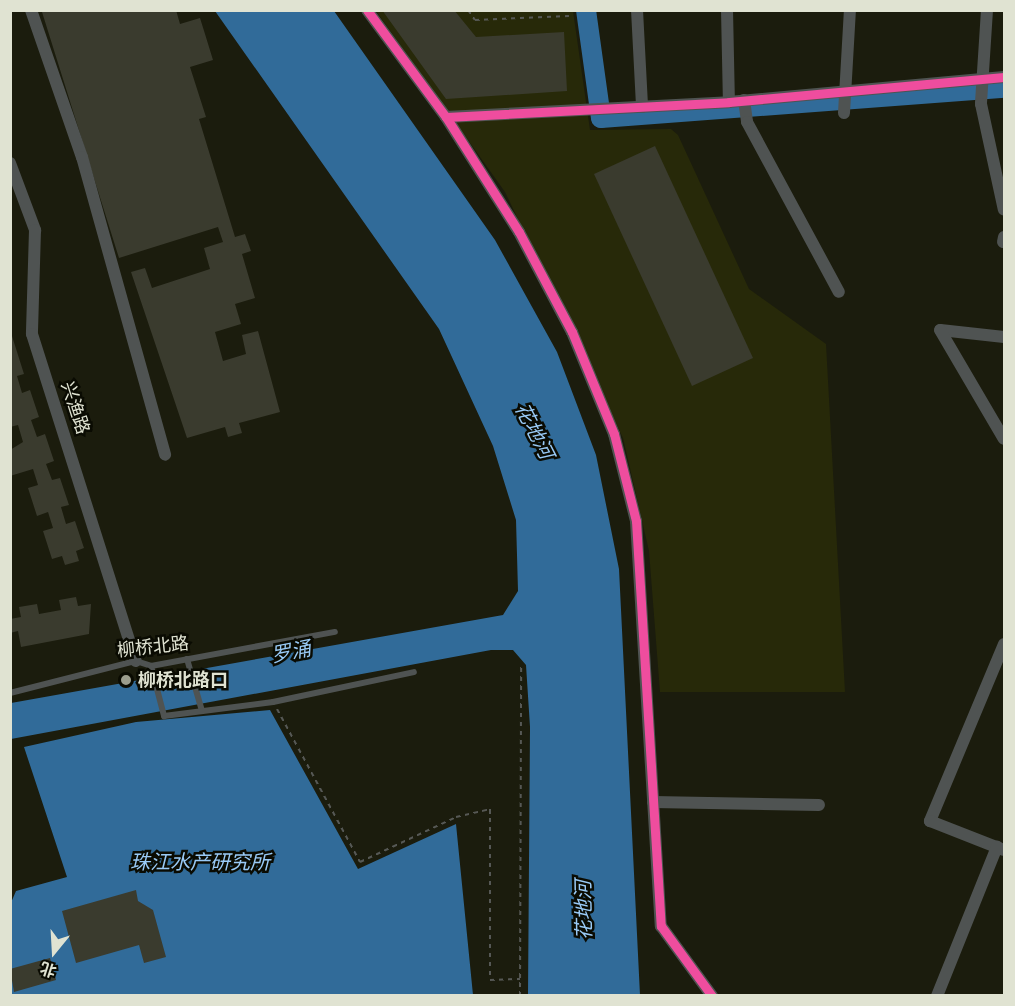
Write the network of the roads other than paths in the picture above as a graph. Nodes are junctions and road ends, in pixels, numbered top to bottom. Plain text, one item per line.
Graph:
1 (31, 10) edge
2 (367, 10) edge
3 (637, 10) edge
4 (727, 10) edge
5 (850, 10) edge
6 (987, 10) edge
7 (1005, 77) edge
8 (981, 81) junction
9 (844, 92) junction
10 (744, 100) junction
11 (729, 102) junction
12 (642, 107) junction
13 (844, 113) dead end
14 (446, 117) junction
15 (10, 163) edge
16 (1005, 210) edge
17 (839, 292) dead end
18 (1005, 337) edge
19 (1005, 439) edge
20 (165, 455) dead end
21 (335, 632) dead end
22 (1005, 644) edge
23 (187, 659) junction
24 (136, 660) junction
25 (151, 666) junction
26 (414, 672) dead end
27 (10, 693) edge
28 (201, 711) junction
29 (653, 802) junction
30 (819, 805) dead end
31 (1001, 849) edge
32 (712, 996) edge
33 (937, 996) edge

1 - 20 street
2 - 14 street
3 - 12 street
4 - 11 street
5 - 9 street
6 - 8 street
7 - 8 street
8 - 9 street
8 - 16 street
9 - 10 street
9 - 13 street
10 - 11 street
10 - 17 street
11 - 12 street
12 - 14 street
14 - 29 street
15 - 24 street, 兴渔路
18 - 19 street
21 - 23 lane, 柳桥北路
22 - 31 street
23 - 25 lane, 柳桥北路
23 - 28 lane
24 - 25 lane, 柳桥北路
24 - 27 lane, 柳桥北路
25 - 28 lane
26 - 28 lane
29 - 30 street
29 - 32 street
31 - 33 street

